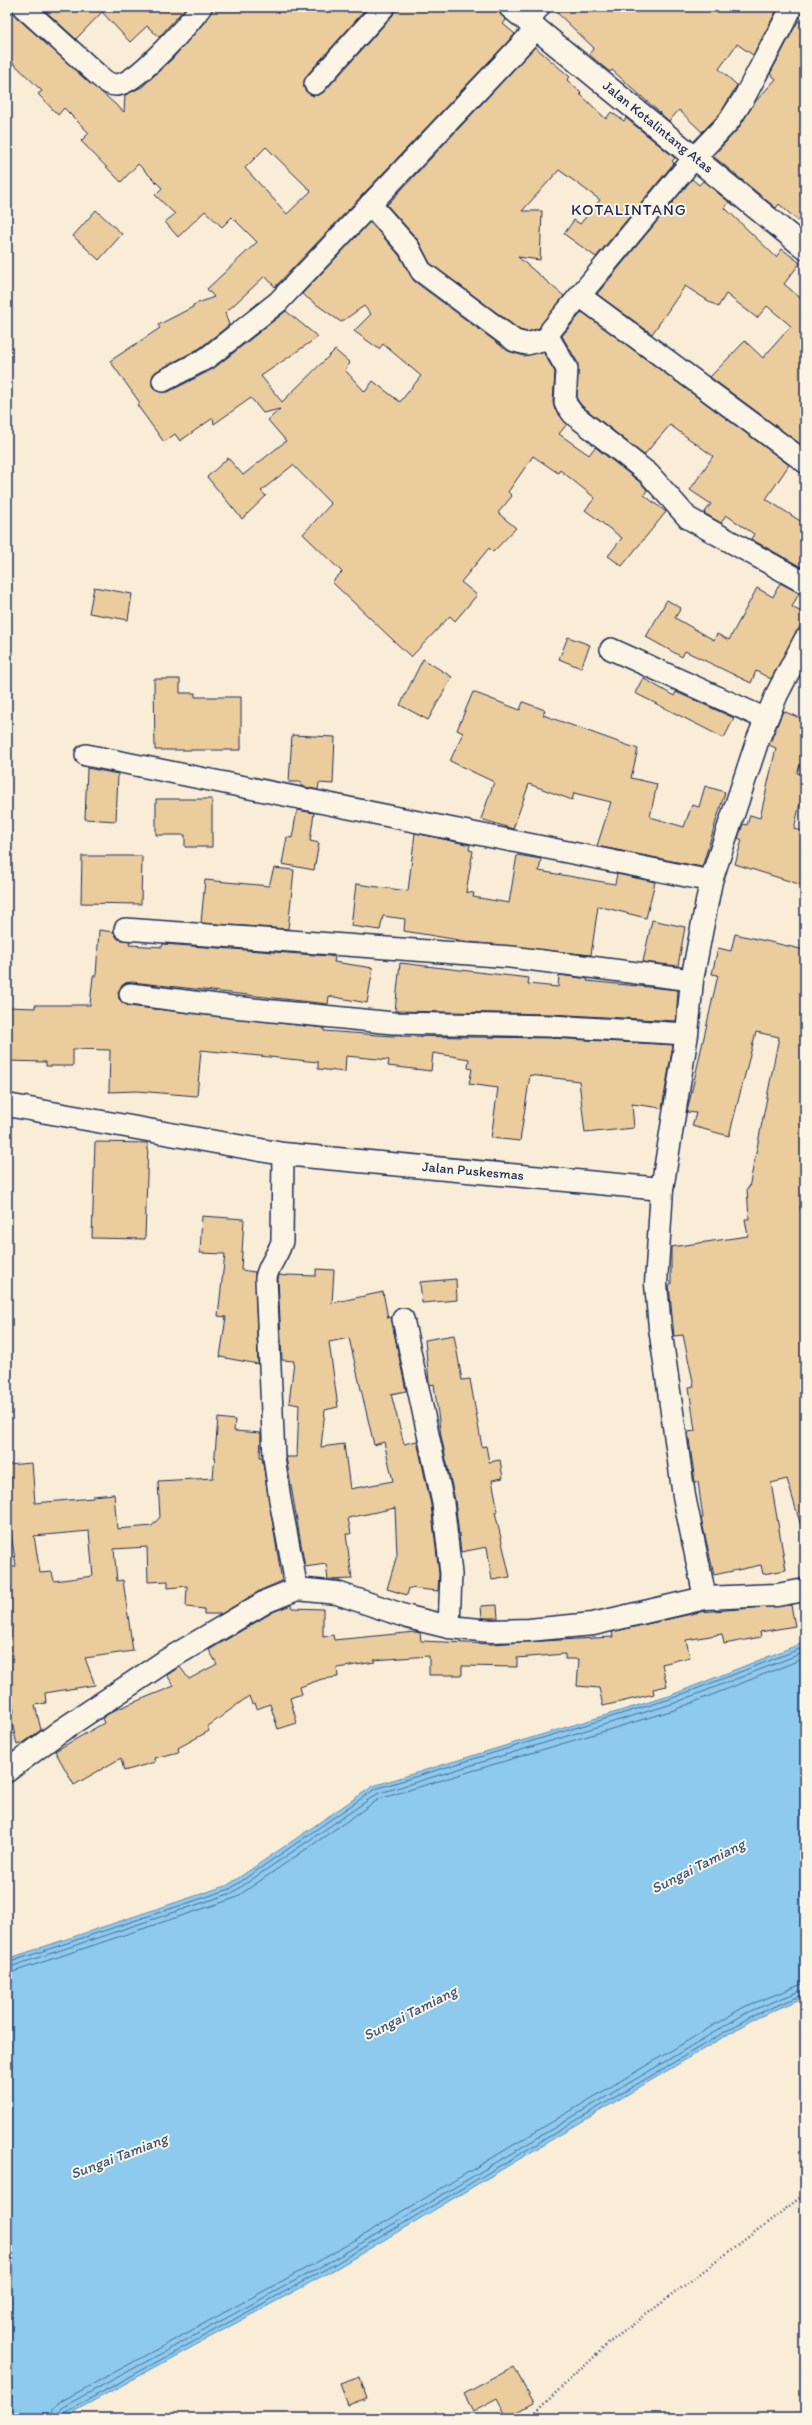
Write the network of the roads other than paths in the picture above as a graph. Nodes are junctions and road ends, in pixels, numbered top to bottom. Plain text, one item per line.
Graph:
1 (23, 7) edge
2 (201, 7) edge
3 (384, 7) edge
4 (510, 7) edge
5 (792, 7) edge
6 (535, 19) edge
7 (315, 84) dead end
8 (695, 157) junction
9 (370, 204) junction
10 (805, 248) edge
11 (580, 296) junction
12 (549, 338) junction
13 (163, 381) dead end
14 (805, 462) edge
15 (805, 583) edge
16 (805, 640) edge
17 (611, 649) dead end
18 (766, 719) junction
19 (86, 755) dead end
20 (710, 881) junction
21 (125, 929) dead end
22 (692, 980) junction
23 (130, 994) dead end
24 (687, 1034) junction
25 (7, 1105) edge
26 (283, 1154) junction
27 (662, 1190) junction
28 (403, 1319) dead end
29 (297, 1589) junction
30 (805, 1590) edge
31 (705, 1598) junction
32 (449, 1627) junction
33 (7, 1771) edge

1 - 2 street
3 - 7 street
4 - 6 street, Jalan Kotalintang Atas
5 - 8 street
6 - 8 street, Jalan Kotalintang Atas
6 - 9 street
8 - 10 street, Jalan Kotalintang Atas
8 - 11 street
9 - 12 street
9 - 13 street
11 - 12 street
11 - 14 street
12 - 15 street
16 - 18 street
17 - 18 street
18 - 20 street
19 - 20 street
20 - 22 street
21 - 22 street
22 - 24 street
23 - 24 street
24 - 27 street
25 - 26 street, Jalan Puskesmas
26 - 27 street, Jalan Puskesmas
26 - 29 street
27 - 31 street
28 - 32 street
29 - 32 street
29 - 33 street
30 - 31 street
31 - 32 street

